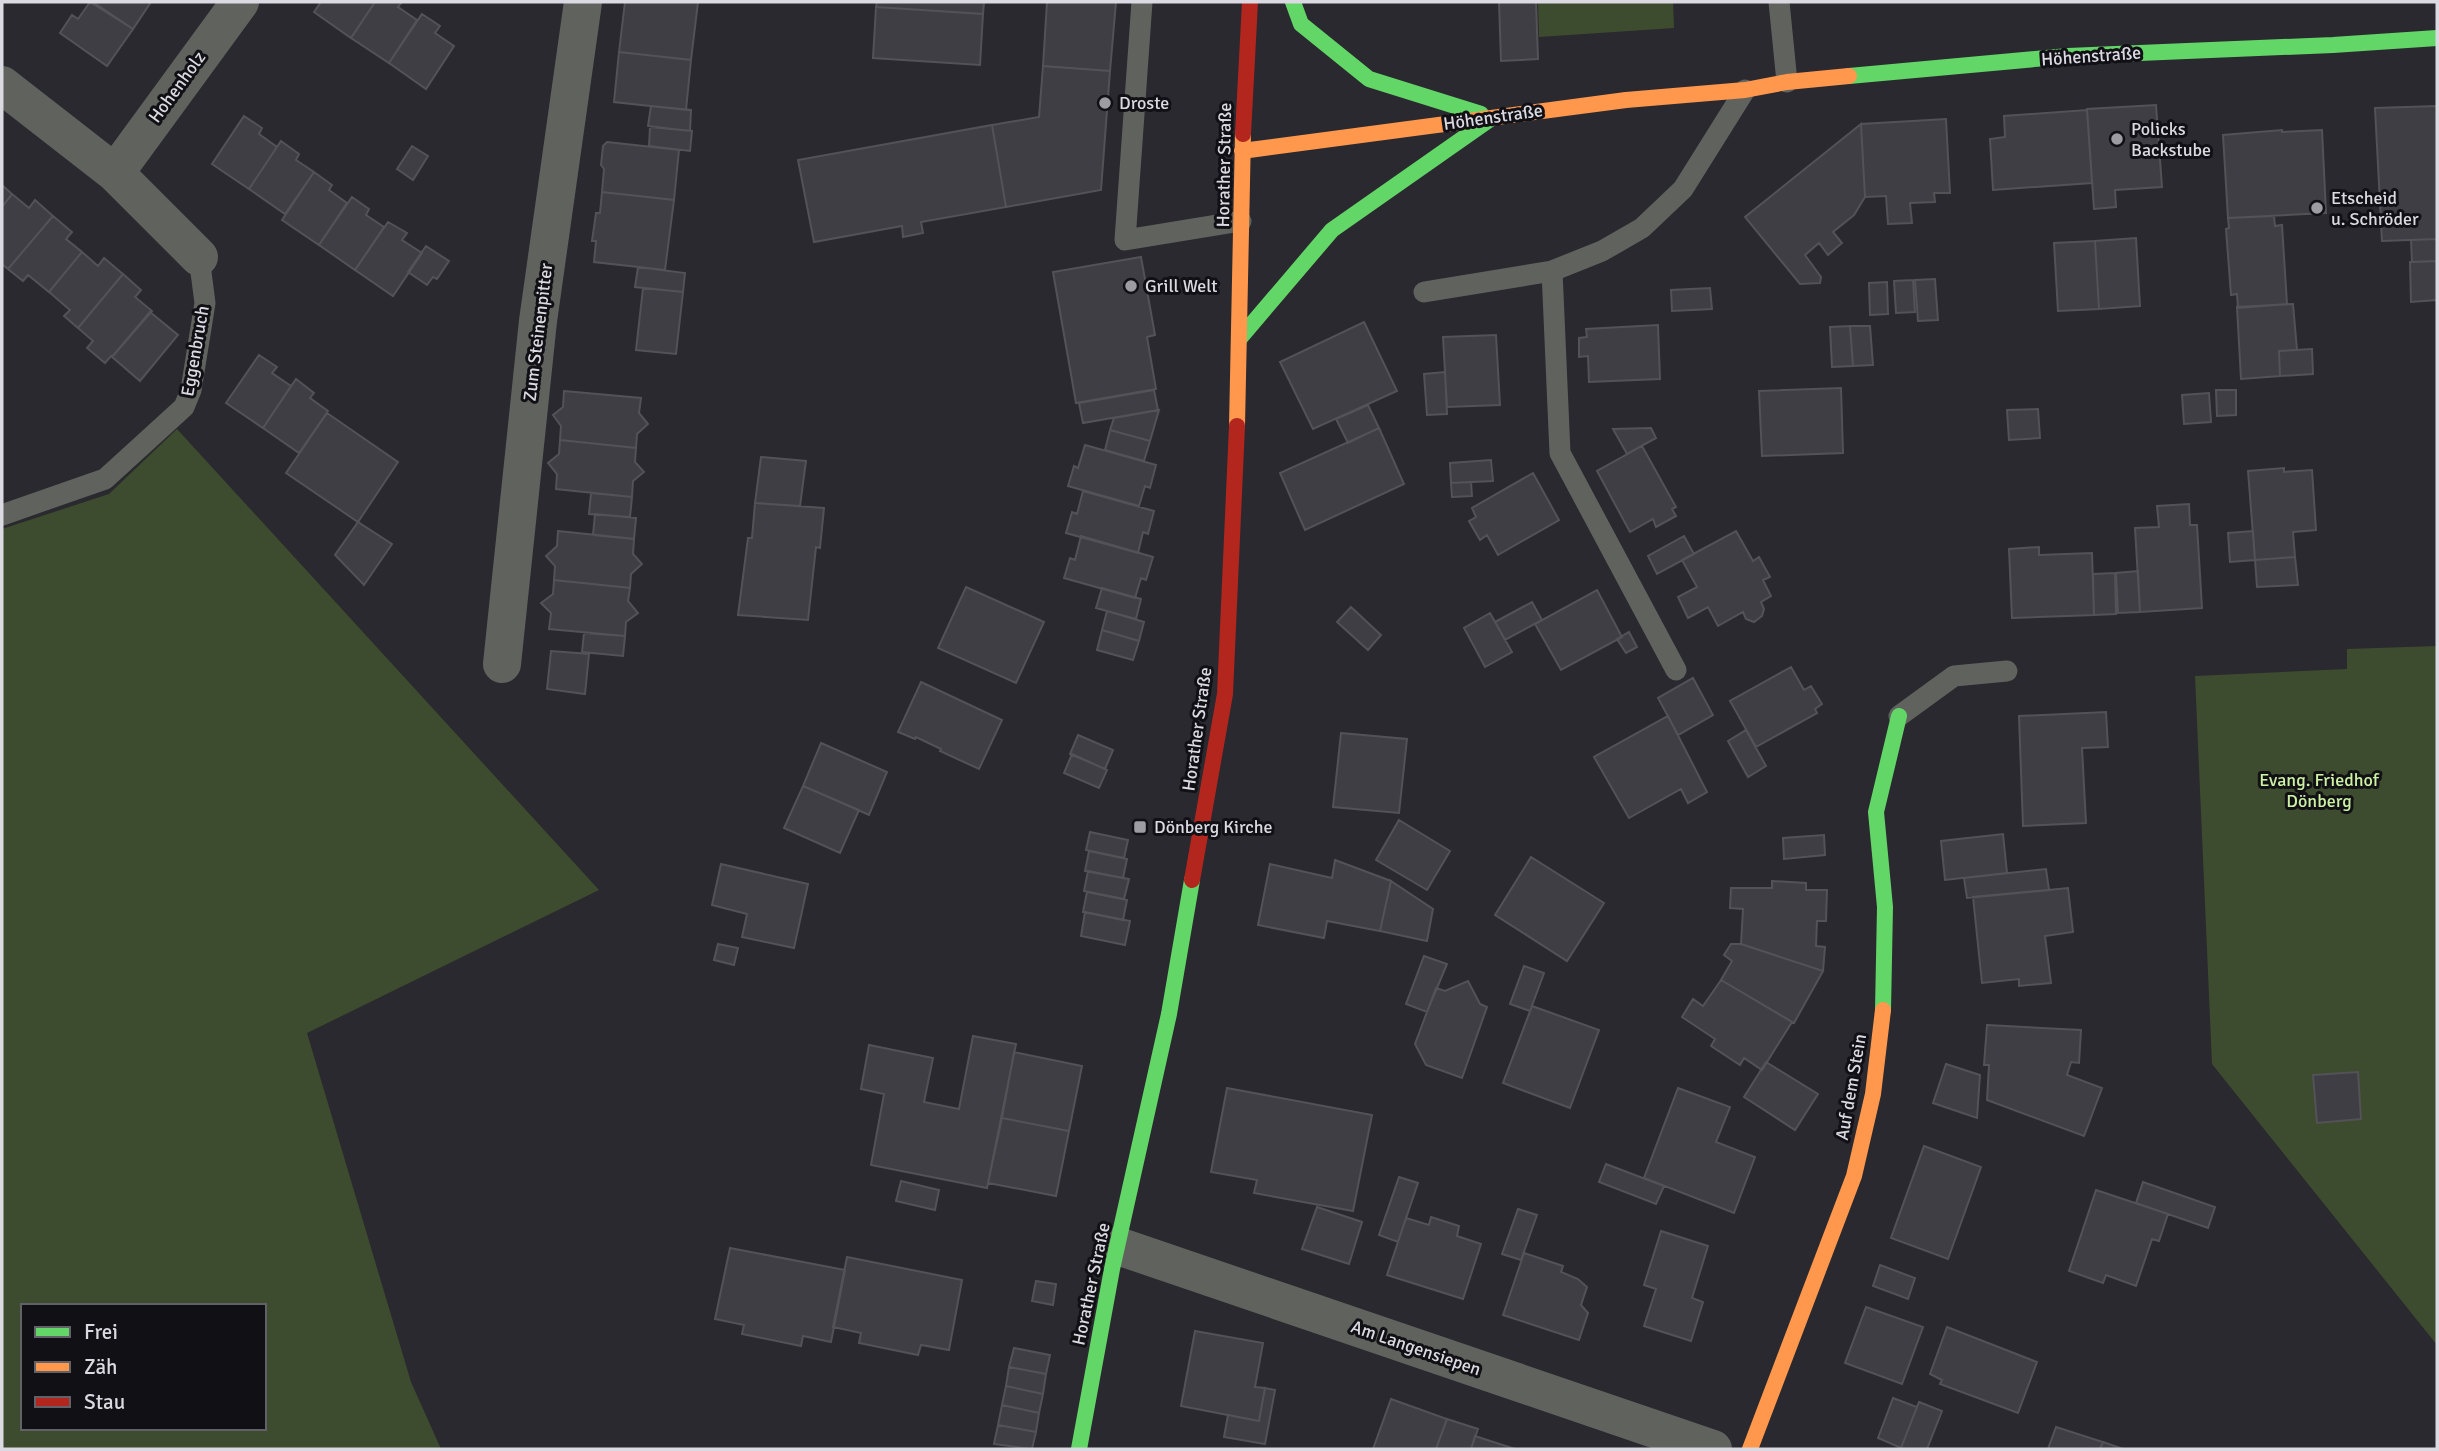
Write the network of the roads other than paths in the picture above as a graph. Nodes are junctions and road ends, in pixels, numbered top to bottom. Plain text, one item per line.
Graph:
1 (240, 2) edge
2 (583, 2) edge
3 (1142, 2) edge
4 (1250, 2) edge
5 (1293, 2) edge
6 (1779, 2) edge
7 (2437, 38) edge
8 (1787, 82) junction
9 (2, 85) edge
10 (1745, 90) junction
11 (1493, 117) junction
12 (1242, 151) junction
13 (115, 173) junction
14 (1241, 221) junction
15 (199, 257) joint
16 (1552, 271) junction
17 (1424, 292) dead end
18 (1240, 338) junction
19 (2, 515) edge
20 (502, 664) dead end
21 (1676, 670) dead end
22 (2007, 671) dead end
23 (1899, 716) joint
24 (1118, 1246) junction
25 (1079, 1449) edge
26 (1713, 1449) edge
27 (1750, 1449) edge

1 - 13 street, Hohenholz
2 - 20 street, Zum Steinenpitter
3 - 14 lane
4 - 12 street, Horather Straße
5 - 11 street
6 - 8 lane
7 - 8 street, Höhenstraße
8 - 10 street, Höhenstraße
9 - 13 street, Eggenbruch
10 - 11 street, Höhenstraße
10 - 16 lane
11 - 12 street, Höhenstraße
11 - 18 street
12 - 14 street, Horather Straße
13 - 15 street, Eggenbruch
14 - 18 street, Horather Straße
15 - 19 lane, Eggenbruch
16 - 17 lane
16 - 21 lane
18 - 24 street, Horather Straße
22 - 23 lane
23 - 27 street, Auf dem Stein
24 - 25 street, Horather Straße
24 - 26 street, Am Langensiepen

